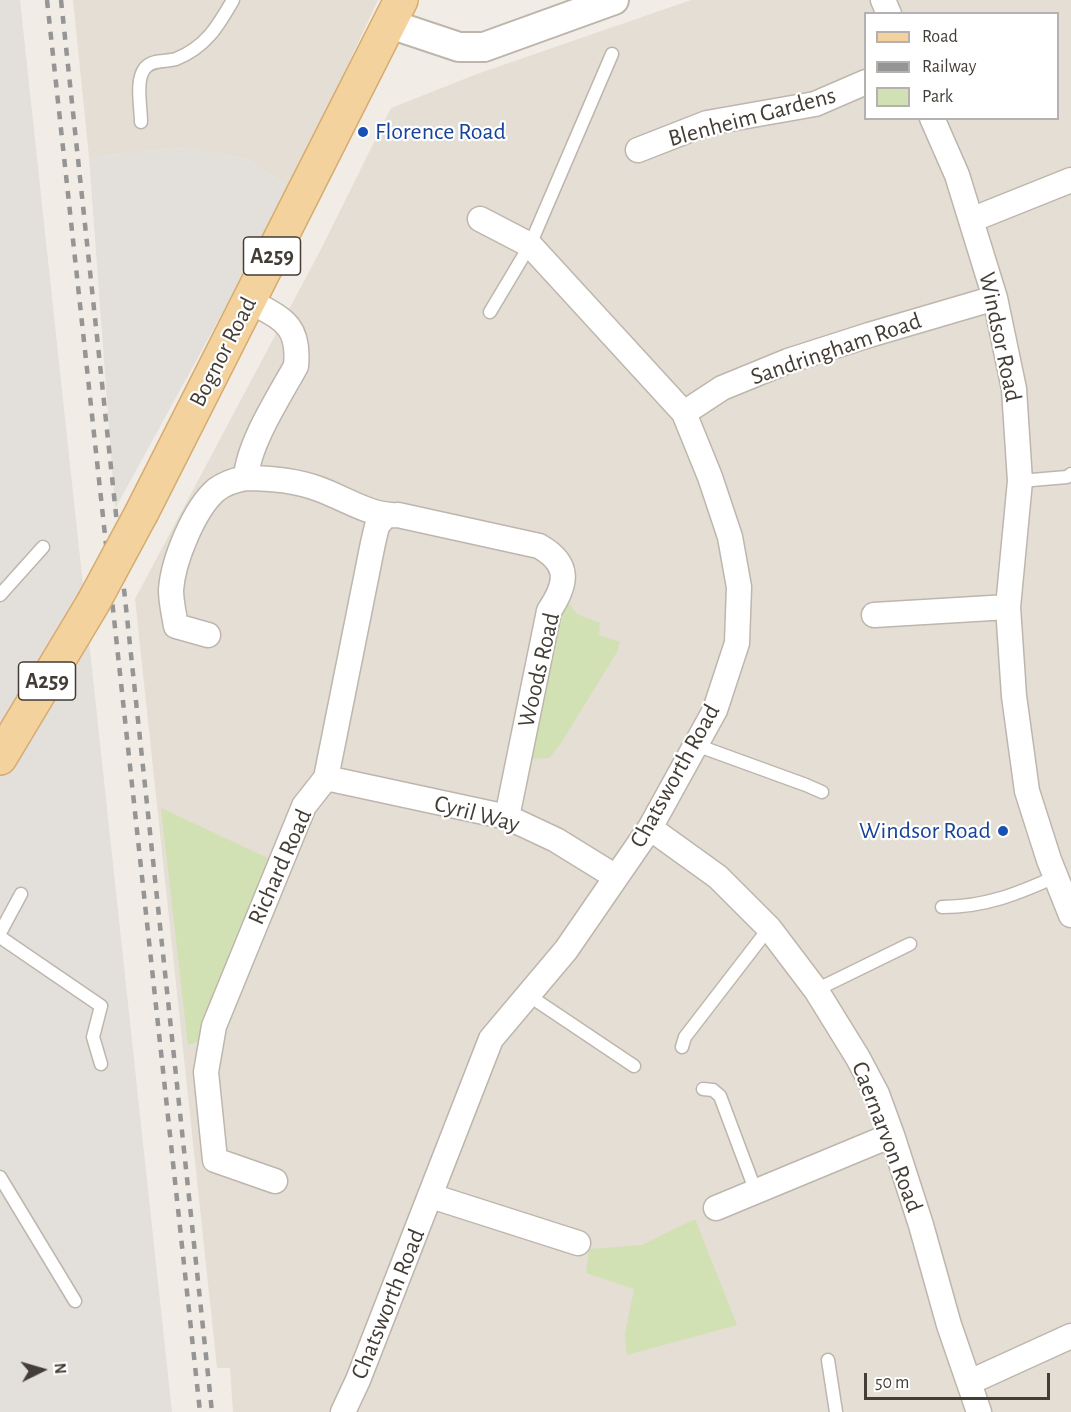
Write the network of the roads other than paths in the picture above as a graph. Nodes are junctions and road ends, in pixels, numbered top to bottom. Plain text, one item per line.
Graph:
1 (233, 0) edge
2 (614, 0) edge
3 (396, 12) edge
4 (612, 54) dead end
5 (864, 83) edge
6 (933, 120) edge
7 (141, 122) dead end
8 (638, 150) dead end
9 (1071, 180) edge
10 (480, 219) dead end
11 (971, 220) junction
12 (530, 245) junction
13 (995, 298) junction
14 (249, 301) junction
15 (490, 312) dead end
16 (684, 413) junction
17 (1071, 474) edge
18 (246, 478) junction
19 (1020, 481) junction
20 (385, 516) junction
21 (42, 547) dead end
22 (0, 595) edge
23 (1008, 607) junction
24 (874, 615) dead end
25 (208, 635) dead end
26 (696, 745) junction
27 (0, 758) edge
28 (327, 778) junction
29 (822, 792) dead end
30 (507, 817) junction
31 (650, 828) junction
32 (616, 877) junction
33 (1055, 877) junction
34 (21, 894) dead end
35 (942, 907) dead end
36 (1071, 915) edge
37 (769, 928) junction
38 (0, 935) edge
39 (910, 944) dead end
40 (816, 990) junction
41 (528, 995) junction
42 (682, 1047) dead end
43 (101, 1064) dead end
44 (634, 1066) dead end
45 (703, 1089) dead end
46 (892, 1135) junction
47 (0, 1177) edge
48 (275, 1181) dead end
49 (756, 1192) junction
50 (430, 1196) junction
51 (716, 1208) dead end
52 (578, 1243) dead end
53 (75, 1301) dead end
54 (1071, 1336) edge
55 (828, 1360) dead end
56 (970, 1382) junction
57 (343, 1412) edge
58 (836, 1412) edge
59 (979, 1412) edge

1 - 7 lane
2 - 3 street
3 - 14 main road, Bognor Road / A259
4 - 12 lane
5 - 8 street, Blenheim Gardens
6 - 11 street, Windsor Road
9 - 11 street
10 - 12 street, Chatsworth Road
11 - 13 street, Windsor Road
12 - 15 lane
12 - 16 street, Chatsworth Road
13 - 16 street, Sandringham Road
13 - 19 street, Windsor Road
14 - 18 street
14 - 27 main road, Bognor Road / A259, bridge
16 - 26 street, Chatsworth Road
17 - 19 lane
18 - 20 street
18 - 25 street
19 - 23 street, Windsor Road
20 - 28 street, Richard Road
20 - 30 street, Woods Road
21 - 22 lane
23 - 24 street
23 - 33 street, Windsor Road
26 - 29 lane
26 - 31 street, Chatsworth Road
28 - 30 street, Cyril Way
28 - 48 street, Richard Road
30 - 32 street, Cyril Way
31 - 32 street, Chatsworth Road
31 - 37 street, Caernarvon Road
32 - 41 street, Chatsworth Road
33 - 35 lane
33 - 36 street, Windsor Road
34 - 38 lane
37 - 40 street, Caernarvon Road
37 - 42 lane
38 - 43 lane
39 - 40 lane
40 - 46 street, Caernarvon Road
41 - 44 lane
41 - 50 street, Chatsworth Road
45 - 49 lane
46 - 49 street
46 - 56 street, Caernarvon Road
47 - 53 lane
49 - 51 street
50 - 52 street
50 - 57 street, Chatsworth Road
54 - 56 street
55 - 58 lane
56 - 59 street, Caernarvon Road

